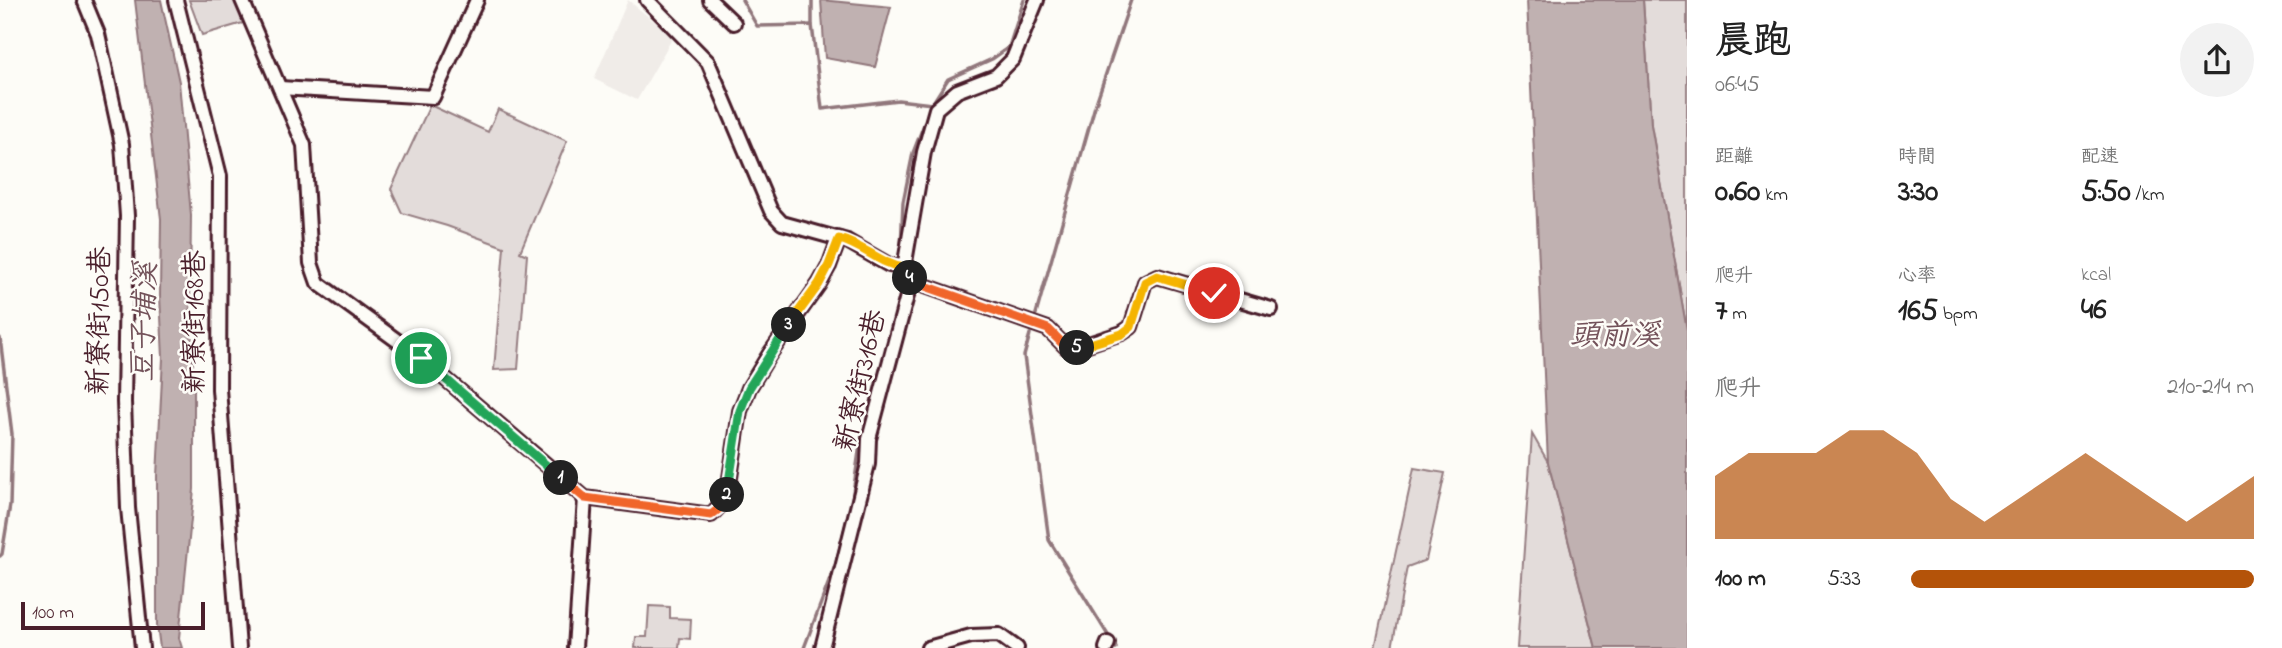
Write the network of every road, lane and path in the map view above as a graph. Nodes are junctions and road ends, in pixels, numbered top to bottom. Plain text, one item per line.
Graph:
1 (84, 0) edge
2 (176, 0) edge
3 (242, 0) edge
4 (477, 0) edge
5 (646, 0) edge
6 (710, 0) edge
7 (1037, 0) edge
8 (734, 23) dead end
9 (281, 88) junction
10 (839, 239) junction
11 (904, 268) junction
12 (911, 281) junction
13 (1271, 309) dead end
14 (585, 498) junction
15 (142, 648) edge
16 (239, 648) edge
17 (575, 648) edge
18 (822, 648) edge
19 (929, 648) edge
20 (1017, 648) edge

1 - 15 street, 新寮街150巷
2 - 16 street, 新寮街168巷
3 - 9 street
4 - 9 street
5 - 10 street
6 - 8 street
7 - 11 street
9 - 14 street
10 - 11 street
10 - 14 street
11 - 12 street, 新寮街316巷
12 - 13 street
12 - 18 street, 新寮街316巷
14 - 17 street
19 - 20 street

